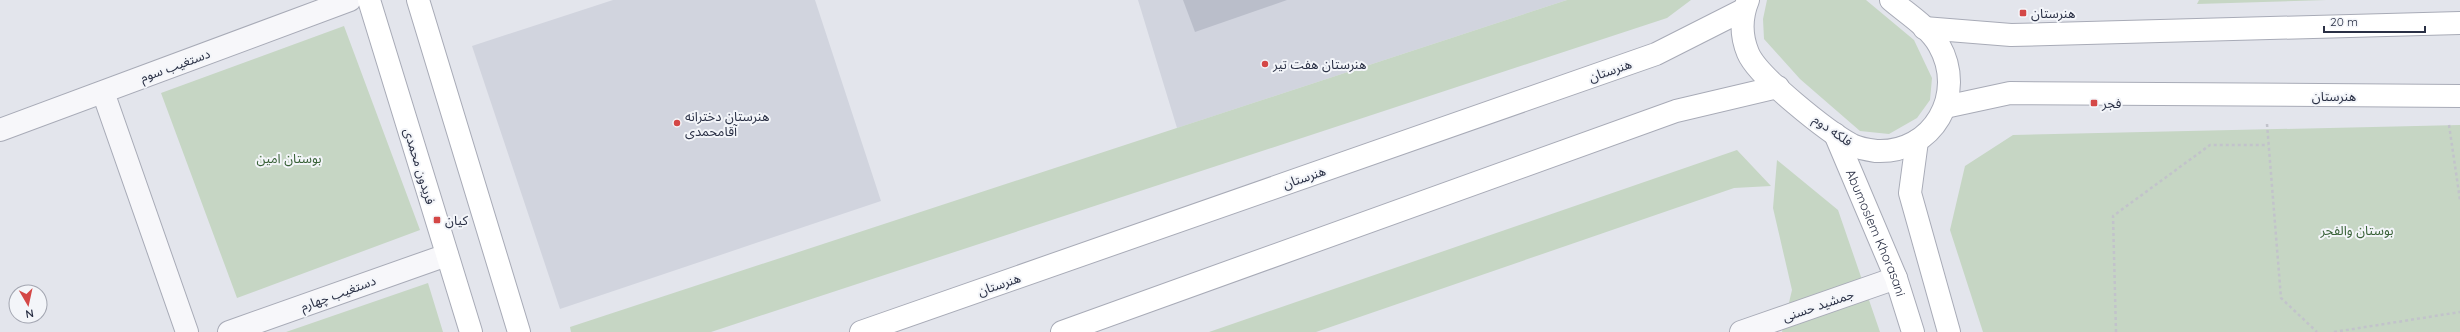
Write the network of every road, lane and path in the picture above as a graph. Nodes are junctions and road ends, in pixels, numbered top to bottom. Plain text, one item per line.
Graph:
1 (350, 0) edge
2 (369, 0) edge
3 (418, 0) edge
4 (1891, 0) edge
5 (1746, 5) edge
6 (2460, 23) edge
7 (1924, 28) junction
8 (1778, 87) junction
9 (104, 92) junction
10 (2265, 95) junction
11 (2452, 96) edge
12 (1945, 107) junction
13 (0, 130) edge
14 (1835, 134) junction
15 (1918, 141) junction
16 (2268, 145) junction
17 (2460, 200) edge
18 (447, 255) junction
19 (1896, 278) junction
20 (2460, 312) edge
21 (187, 332) edge
22 (229, 332) edge
23 (471, 332) edge
24 (519, 332) edge
25 (861, 332) edge
26 (1062, 332) edge
27 (1741, 332) edge
28 (1913, 332) edge
29 (1949, 332) edge
30 (2116, 332) edge
31 (2317, 332) edge
32 (2334, 332) edge

1 - 9 street, دستغیب سوم
2 - 18 main road, فریدون محمدی
3 - 24 main road
4 - 7 main road, فلکه دوم
5 - 8 main road, فلکه دوم
5 - 25 main road, هنرستان
6 - 7 main road
7 - 12 main road, فلکه دوم
8 - 14 main road, فلکه دوم
8 - 26 main road
9 - 13 street, دستغیب سوم
9 - 21 street
10 - 11 main road, هنرستان
10 - 12 main road, هنرستان
10 - 16 path
11 - 17 path
12 - 15 main road, فلکه دوم
14 - 15 main road, فلکه دوم
14 - 19 main road, Abumoslem Khorasani
15 - 29 main road
16 - 30 path
16 - 31 path
18 - 22 street, دستغیب چهارم
18 - 23 main road, فریدون محمدی
19 - 27 street, جمشید حسنی
19 - 28 main road, Abumoslem Khorasani
20 - 32 path

